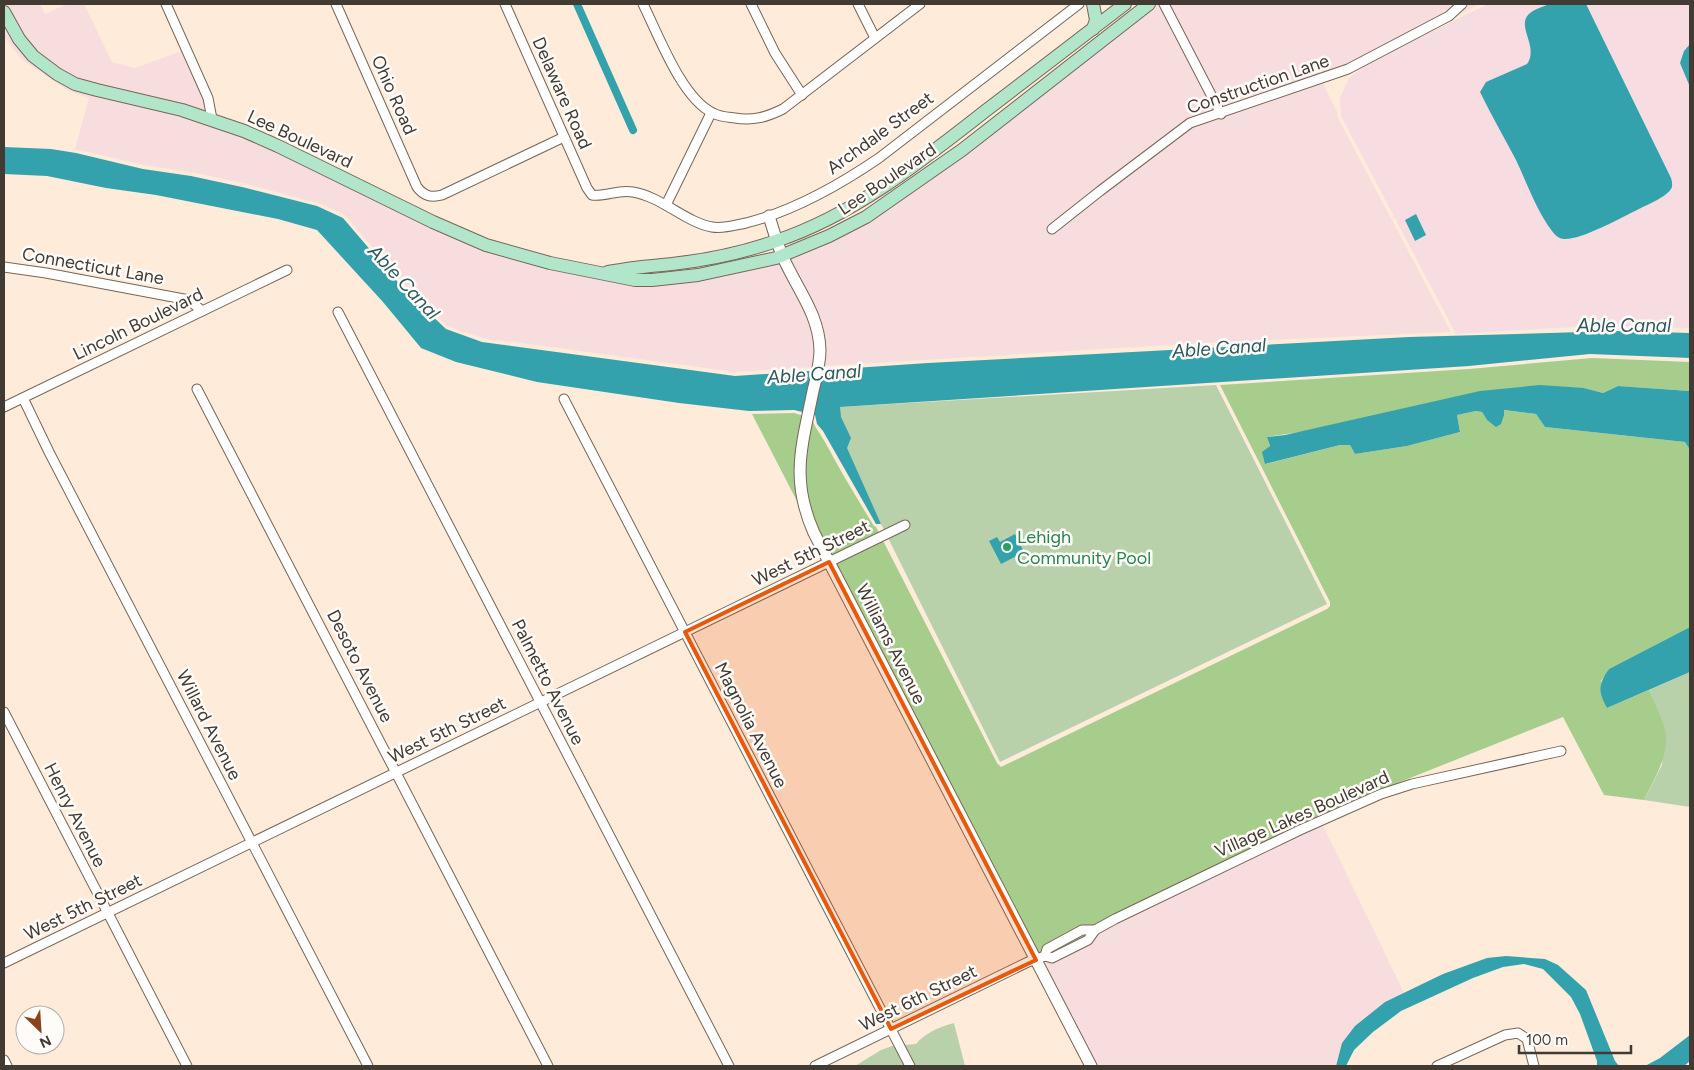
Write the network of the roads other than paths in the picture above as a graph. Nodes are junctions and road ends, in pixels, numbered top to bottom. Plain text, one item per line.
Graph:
1 (166, 4) edge
2 (336, 4) edge
3 (504, 4) edge
4 (643, 4) edge
5 (750, 4) edge
6 (858, 4) edge
7 (920, 4) edge
8 (1079, 4) edge
9 (1093, 4) edge
10 (1099, 4) edge
11 (1119, 4) edge
12 (1125, 4) edge
13 (1149, 4) edge
14 (1164, 4) edge
15 (1462, 4) edge
16 (4, 12) edge
17 (1093, 29) junction
18 (875, 38) junction
19 (1065, 50) junction
20 (802, 95) junction
21 (1016, 108) junction
22 (712, 113) junction
23 (1221, 114) junction
24 (212, 120) junction
25 (564, 137) junction
26 (592, 195) joint
27 (666, 205) junction
28 (769, 216) junction
29 (1052, 230) dead end
30 (777, 241) junction
31 (782, 256) junction
32 (4, 267) edge
33 (286, 270) dead end
34 (601, 274) junction
35 (202, 311) junction
36 (338, 312) dead end
37 (197, 388) dead end
38 (23, 398) junction
39 (564, 399) dead end
40 (4, 407) edge
41 (905, 525) dead end
42 (829, 562) junction
43 (685, 632) junction
44 (541, 702) junction
45 (4, 712) edge
46 (1561, 751) dead end
47 (396, 772) junction
48 (252, 843) junction
49 (108, 913) junction
50 (1040, 958) junction
51 (4, 963) edge
52 (890, 1029) junction
53 (4, 1060) edge
54 (7, 1066) edge
55 (187, 1066) edge
56 (368, 1066) edge
57 (548, 1066) edge
58 (729, 1066) edge
59 (815, 1066) edge
60 (910, 1066) edge
61 (1091, 1066) edge
62 (1437, 1066) edge
63 (1534, 1066) edge

1 - 24 street
2 - 25 street, Ohio Road
3 - 25 street, Delaware Road
4 - 22 street
5 - 20 street
6 - 18 street
7 - 18 street
8 - 28 street, Archdale Street
9 - 17 main road
10 - 11 main road
12 - 17 main road, Lee Boulevard
13 - 21 main road, Lee Boulevard
14 - 23 street
15 - 23 street, Construction Lane
16 - 24 main road, Lee Boulevard
17 - 19 main road, Lee Boulevard
18 - 20 street
19 - 21 main road
19 - 30 main road, Lee Boulevard
20 - 22 street
21 - 31 main road, Lee Boulevard
22 - 27 street
23 - 29 street, Construction Lane
24 - 34 main road, Lee Boulevard
25 - 26 street, Delaware Road
26 - 27 street, Archdale Street
27 - 28 street, Archdale Street
28 - 30 street, Williams Avenue
30 - 31 street, Williams Avenue
30 - 34 main road, Lee Boulevard
31 - 34 main road, Lee Boulevard
31 - 42 street, Williams Avenue
32 - 35 street, Connecticut Lane
33 - 35 street, Lincoln Boulevard
35 - 38 street, Lincoln Boulevard
36 - 44 street, Palmetto Avenue
37 - 47 street, Desoto Avenue
38 - 40 street, Lincoln Boulevard
38 - 48 street, Willard Avenue
39 - 43 street, Magnolia Avenue
41 - 42 street, West 5th Street
42 - 43 street, West 5th Street
42 - 50 street, Williams Avenue
43 - 44 street, West 5th Street
43 - 52 street, Magnolia Avenue
44 - 47 street, West 5th Street
44 - 58 street, Palmetto Avenue
45 - 49 street, Henry Avenue
46 - 50 street, Village Lakes Boulevard
47 - 48 street, West 5th Street
47 - 57 street, Desoto Avenue
48 - 49 street, West 5th Street
48 - 56 street, Willard Avenue
49 - 51 street, West 5th Street
49 - 55 street, Henry Avenue
50 - 52 street, West 6th Street
50 - 61 street, Williams Avenue
52 - 59 street, West 6th Street
52 - 60 street, Magnolia Avenue
53 - 54 street
62 - 63 street

